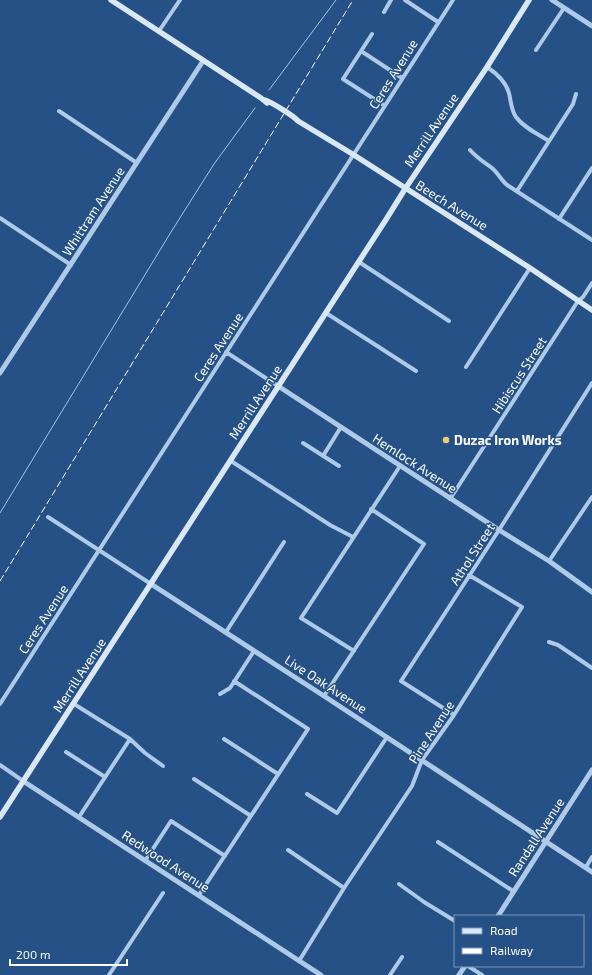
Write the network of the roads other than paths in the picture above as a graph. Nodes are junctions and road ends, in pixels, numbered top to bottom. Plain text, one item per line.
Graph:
1 (111, 0) edge
2 (180, 0) edge
3 (391, 0) edge
4 (405, 0) edge
5 (452, 0) edge
6 (529, 0) edge
7 (552, 0) edge
8 (564, 8) junction
9 (384, 12) dead end
10 (438, 22) junction
11 (592, 26) edge
12 (159, 31) junction
13 (372, 34) dead end
14 (536, 50) dead end
15 (361, 51) junction
16 (203, 61) junction
17 (487, 67) junction
18 (402, 78) junction
19 (576, 94) dead end
20 (385, 106) junction
21 (58, 112) dead end
22 (549, 142) junction
23 (470, 150) dead end
24 (354, 155) junction
25 (137, 163) junction
26 (592, 168) edge
27 (405, 189) junction
28 (517, 191) junction
29 (0, 218) edge
30 (559, 219) junction
31 (592, 240) edge
32 (359, 262) junction
33 (71, 265) junction
34 (530, 268) junction
35 (592, 283) edge
36 (578, 301) junction
37 (592, 310) edge
38 (326, 313) junction
39 (449, 321) dead end
40 (226, 352) junction
41 (466, 367) dead end
42 (416, 371) dead end
43 (0, 373) edge
44 (592, 383) edge
45 (278, 386) junction
46 (341, 427) junction
47 (303, 443) dead end
48 (322, 456) junction
49 (231, 461) junction
50 (339, 466) dead end
51 (400, 466) junction
52 (592, 497) edge
53 (450, 499) junction
54 (372, 509) junction
55 (48, 517) dead end
56 (499, 530) junction
57 (353, 537) junction
58 (284, 542) dead end
59 (99, 550) junction
60 (549, 561) junction
61 (469, 575) junction
62 (151, 584) junction
63 (592, 592) edge
64 (226, 632) junction
65 (549, 642) dead end
66 (254, 651) junction
67 (354, 651) junction
68 (592, 668) edge
69 (234, 681) junction
70 (220, 694) dead end
71 (324, 696) junction
72 (0, 704) edge
73 (74, 704) junction
74 (454, 715) junction
75 (387, 737) junction
76 (130, 739) junction
77 (224, 739) dead end
78 (66, 752) dead end
79 (422, 760) junction
80 (0, 765) edge
81 (163, 766) dead end
82 (592, 770) edge
83 (278, 774) junction
84 (105, 777) junction
85 (194, 779) dead end
86 (23, 781) junction
87 (307, 794) dead end
88 (251, 816) junction
89 (0, 817) edge
90 (79, 817) junction
91 (438, 842) dead end
92 (546, 842) junction
93 (288, 850) dead end
94 (225, 856) junction
95 (592, 857) edge
96 (146, 861) junction
97 (586, 867) junction
98 (592, 872) edge
99 (399, 884) dead end
100 (344, 888) junction
101 (513, 892) junction
102 (163, 893) dead end
103 (199, 896) junction
104 (500, 915) edge
105 (454, 920) edge
106 (402, 957) dead end
107 (299, 961) junction
108 (470, 967) edge
109 (109, 975) edge
110 (320, 975) edge
111 (390, 975) edge
112 (482, 975) edge

1 - 12 main road, Beech Avenue
2 - 12 street
3 - 9 street
4 - 10 street
5 - 10 street, Ceres Avenue
6 - 17 main road, Merrill Avenue
7 - 8 street
8 - 11 street
8 - 14 street
10 - 18 street, Ceres Avenue
12 - 16 main road, Beech Avenue
13 - 15 street
15 - 18 street
15 - 20 street
16 - 24 main road, Beech Avenue
16 - 25 street, Whittram Avenue
17 - 22 street
17 - 27 main road, Merrill Avenue
18 - 20 street, Ceres Avenue
19 - 22 street
20 - 24 street, Ceres Avenue
21 - 25 street
22 - 28 street
23 - 28 street
24 - 27 main road, Beech Avenue
24 - 40 street, Ceres Avenue
25 - 33 street, Whittram Avenue
26 - 30 street
27 - 32 main road, Merrill Avenue
27 - 34 main road, Beech Avenue
28 - 30 street
29 - 33 street
30 - 31 street
32 - 38 main road, Merrill Avenue
32 - 39 street
33 - 43 street, Whittram Avenue
34 - 36 main road, Beech Avenue
34 - 41 street
35 - 36 street, Hibiscus Street
36 - 37 main road, Beech Avenue
36 - 53 street, Hibiscus Street
38 - 42 street
38 - 45 main road, Merrill Avenue
40 - 45 street, Hemlock Avenue
40 - 59 street, Ceres Avenue
44 - 56 street, Athol Street
45 - 46 street, Hemlock Avenue
45 - 49 main road, Merrill Avenue
46 - 48 street
46 - 51 street, Hemlock Avenue
47 - 48 street
48 - 50 street
49 - 57 street
49 - 62 main road, Merrill Avenue
51 - 53 street, Hemlock Avenue
51 - 54 street
52 - 60 street
53 - 56 street, Hemlock Avenue
54 - 57 street
54 - 67 street
55 - 59 street, Live Oak Avenue
56 - 60 street, Hemlock Avenue
56 - 61 street, Athol Street
57 - 67 street
58 - 64 street
59 - 62 street, Live Oak Avenue
59 - 72 street, Ceres Avenue
60 - 63 street, Hemlock Avenue
61 - 74 street, Athol Street
61 - 74 street, Pine Avenue
62 - 64 street, Live Oak Avenue
62 - 73 main road, Merrill Avenue
64 - 66 street, Live Oak Avenue
65 - 68 street
66 - 69 street
66 - 71 street, Live Oak Avenue
67 - 71 street
69 - 70 street
69 - 83 street
71 - 75 street, Live Oak Avenue
73 - 76 street
73 - 86 main road, Merrill Avenue
74 - 79 street, Pine Avenue
75 - 79 street, Live Oak Avenue
75 - 87 street
76 - 81 street
76 - 84 street
77 - 83 street
78 - 84 street
79 - 92 street, Live Oak Avenue
79 - 100 street, Pine Avenue
80 - 86 street, Redwood Avenue
82 - 92 street, Randall Avenue
83 - 88 street
84 - 90 street
85 - 88 street
86 - 89 main road, Merrill Avenue
86 - 90 street, Redwood Avenue
88 - 94 street
90 - 96 street, Redwood Avenue
91 - 101 street
92 - 97 street, Live Oak Avenue
92 - 101 street, Randall Avenue
93 - 100 street
94 - 96 street
94 - 103 street
95 - 97 street
96 - 103 street, Redwood Avenue
97 - 98 street, Live Oak Avenue
99 - 105 street
100 - 107 street, Pine Avenue
101 - 104 street, Randall Avenue
102 - 109 street
103 - 107 street, Redwood Avenue
106 - 111 street
107 - 110 street, Redwood Avenue
108 - 112 street

